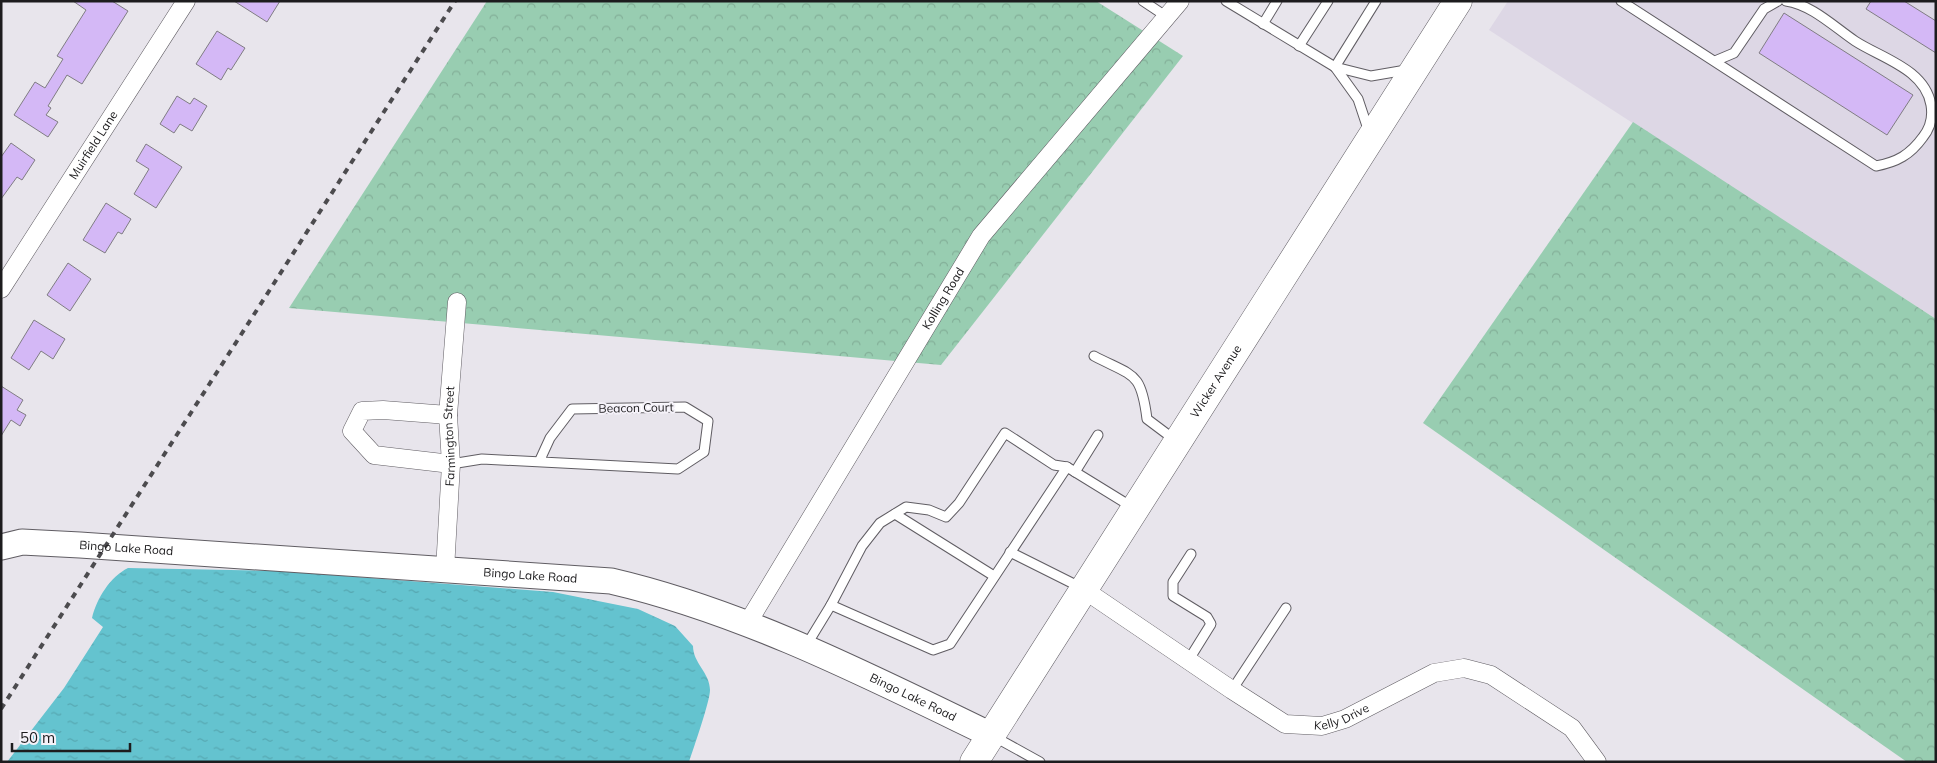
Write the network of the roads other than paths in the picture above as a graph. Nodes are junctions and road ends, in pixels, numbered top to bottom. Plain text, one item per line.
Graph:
1 (186, 1) edge
2 (1143, 1) edge
3 (1180, 1) edge
4 (1226, 1) edge
5 (1277, 1) edge
6 (1328, 1) edge
7 (1376, 1) edge
8 (1458, 1) edge
9 (1621, 1) edge
10 (1778, 1) edge
11 (1786, 1) edge
12 (1167, 17) junction
13 (1263, 24) junction
14 (1299, 46) junction
15 (1715, 61) junction
16 (1335, 67) junction
17 (1414, 69) junction
18 (1370, 138) junction
19 (1, 288) edge
20 (457, 302) dead end
21 (1094, 356) dead end
22 (448, 415) junction
23 (1098, 435) dead end
24 (1177, 442) junction
25 (539, 462) junction
26 (451, 464) junction
27 (1071, 470) junction
28 (1135, 508) junction
29 (894, 514) junction
30 (1, 546) edge
31 (1010, 552) junction
32 (1191, 554) dead end
33 (445, 570) junction
34 (994, 576) junction
35 (1083, 589) junction
36 (831, 605) junction
37 (1286, 608) dead end
38 (747, 624) junction
39 (804, 649) junction
40 (1188, 661) junction
41 (1232, 690) junction
42 (991, 735) junction
43 (974, 762) edge
44 (1040, 762) edge
45 (1597, 762) edge

1 - 19 street, Muirfield Lane
2 - 12 lane
3 - 12 street, Kolling Road
4 - 13 lane
5 - 13 lane
6 - 14 lane
7 - 16 lane
8 - 17 highway, Wicker Avenue
9 - 15 lane
10 - 15 lane
11 - 15 lane
12 - 38 street, Kolling Road
13 - 14 lane
14 - 16 lane
16 - 17 lane
16 - 18 lane
17 - 18 highway, Wicker Avenue
18 - 24 highway, Wicker Avenue
20 - 22 street, Farmington Street
21 - 24 lane
22 - 26 street, Farmington Street
22 - 26 street, Beacon Court
23 - 27 lane
24 - 28 highway, Wicker Avenue
25 - 25 lane, Beacon Court
25 - 26 lane, Beacon Court
26 - 33 street, Farmington Street
27 - 28 lane
27 - 29 lane
27 - 31 lane
28 - 35 highway, Wicker Avenue
29 - 34 lane
29 - 36 lane
30 - 33 street, Bingo Lake Road
31 - 34 lane
31 - 35 lane
32 - 40 lane
33 - 38 street, Bingo Lake Road
34 - 36 lane
35 - 40 street, Kelly Drive
35 - 42 highway, Wicker Avenue
36 - 39 lane
37 - 41 lane
38 - 39 street, Bingo Lake Road
39 - 42 street, Bingo Lake Road
40 - 41 street, Kelly Drive
41 - 45 street, Kelly Drive
42 - 43 highway, Wicker Avenue
42 - 44 lane

